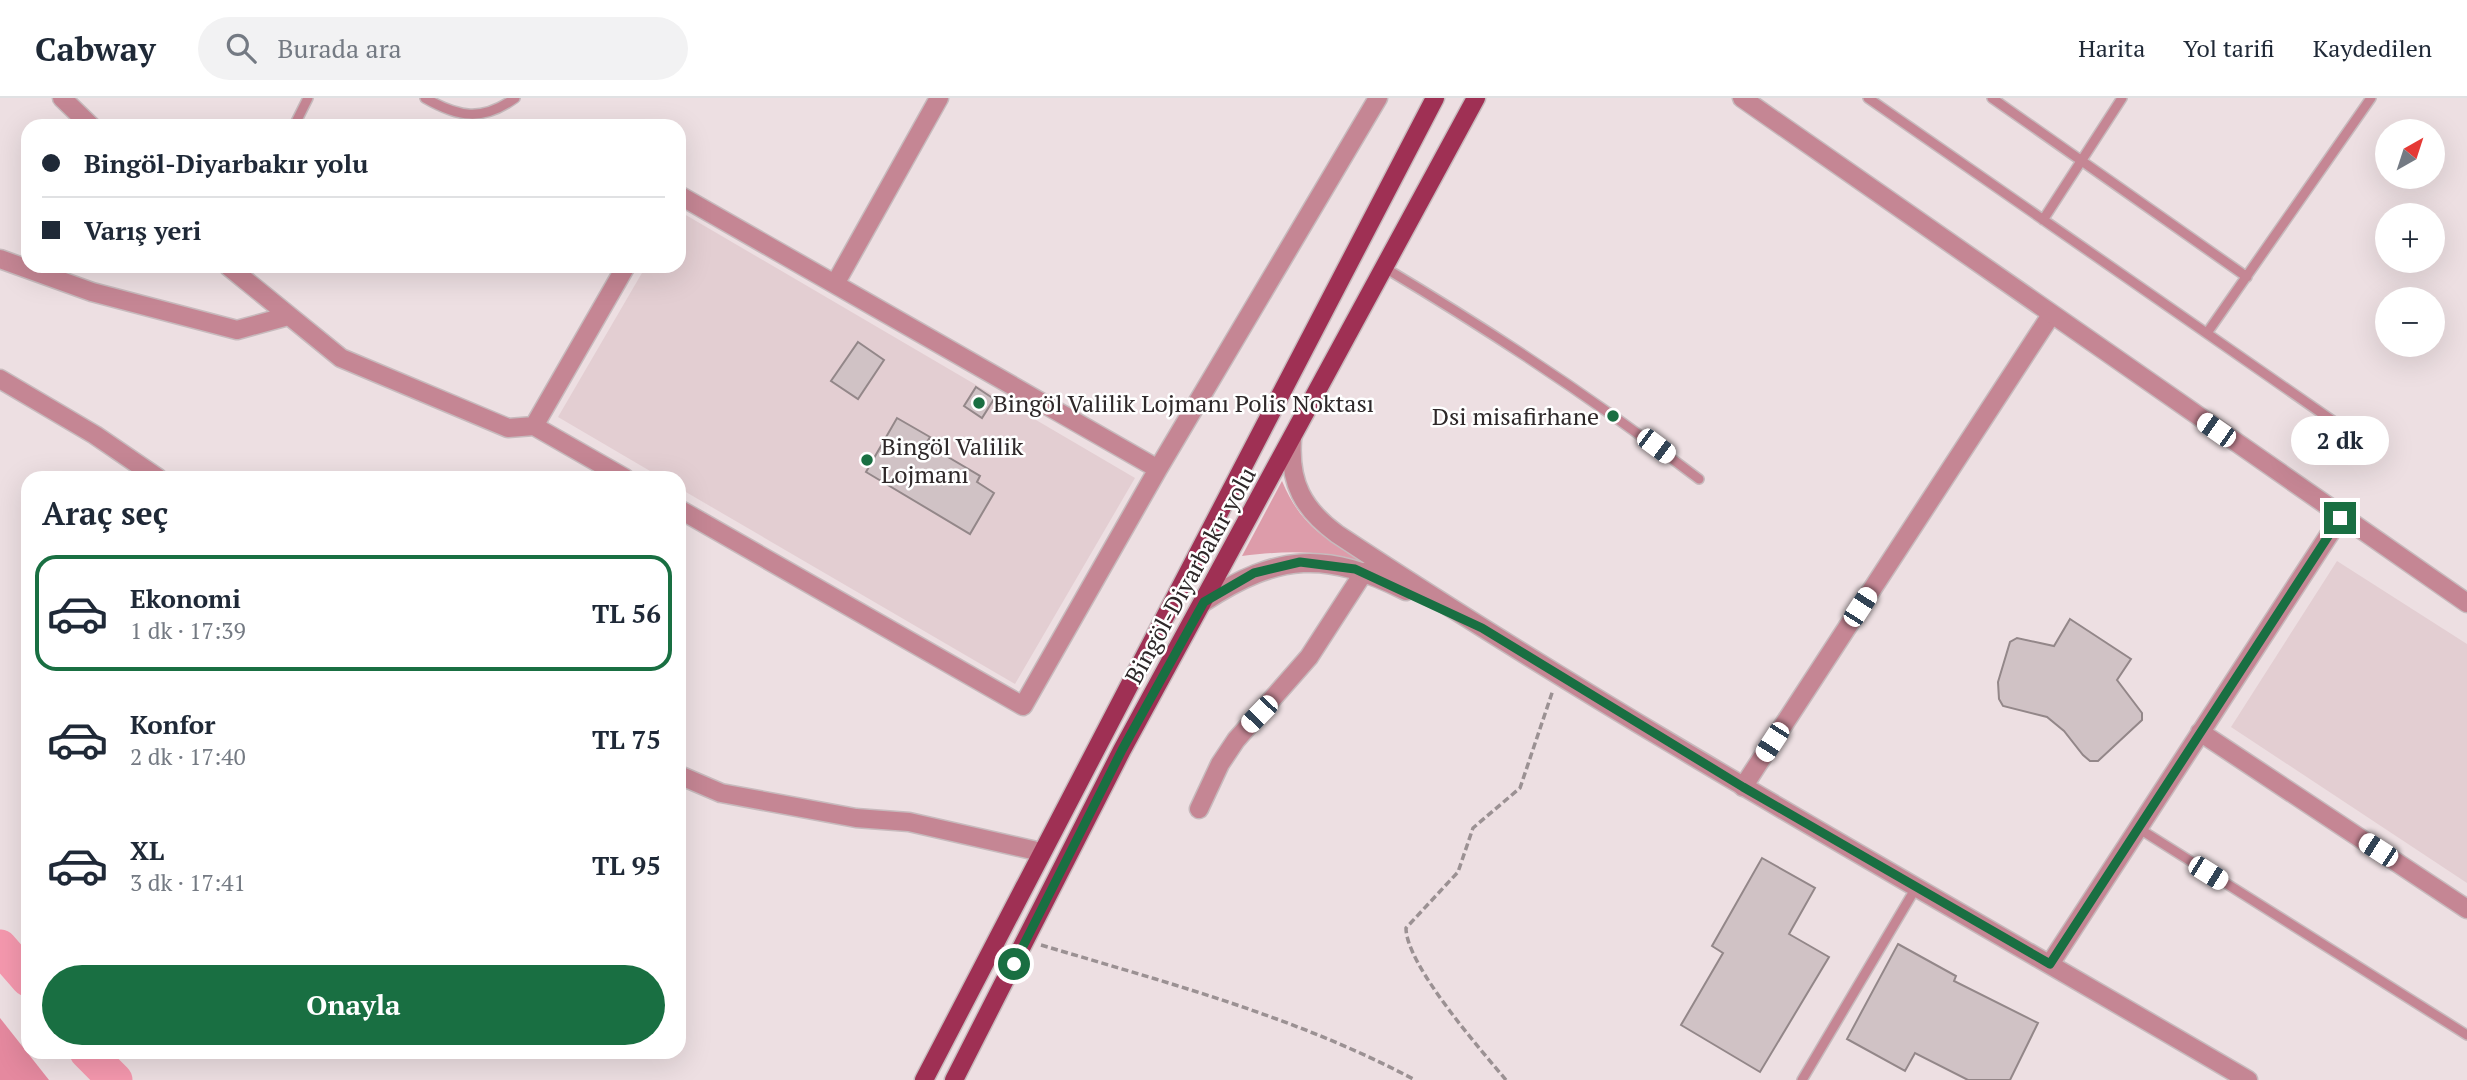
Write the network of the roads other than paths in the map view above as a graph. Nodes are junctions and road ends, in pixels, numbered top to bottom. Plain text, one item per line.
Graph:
1 (62, 98) edge
2 (308, 98) edge
3 (425, 98) edge
4 (515, 98) edge
5 (939, 98) edge
6 (1378, 98) edge
7 (1435, 98) edge
8 (1476, 98) edge
9 (1742, 98) edge
10 (1868, 98) edge
11 (1992, 98) edge
12 (2122, 98) edge
13 (2371, 98) edge
14 (84, 119) edge
15 (297, 119) edge
16 (2082, 161) junction
17 (686, 199) edge
18 (2043, 220) junction
19 (0, 259) edge
20 (21, 267) edge
21 (1385, 268) junction
22 (39, 273) edge
23 (236, 273) edge
24 (622, 273) edge
25 (2246, 277) junction
26 (835, 284) junction
27 (2051, 315) junction
28 (288, 316) junction
29 (2207, 334) junction
30 (0, 379) edge
31 (534, 426) junction
32 (2346, 430) dead end
33 (1292, 440) junction
34 (1158, 469) junction
35 (148, 471) edge
36 (613, 471) edge
37 (1699, 479) dead end
38 (686, 513) edge
39 (2340, 518) junction
40 (1364, 572) junction
41 (1204, 602) junction
42 (2467, 603) edge
43 (1482, 628) junction
44 (2200, 732) junction
45 (686, 778) edge
46 (1743, 787) junction
47 (1199, 809) dead end
48 (2138, 828) junction
49 (1041, 852) junction
50 (1917, 886) junction
51 (2467, 909) edge
52 (2050, 964) junction
53 (2467, 1035) edge
54 (924, 1080) edge
55 (954, 1080) edge
56 (1802, 1080) edge
57 (2248, 1080) edge

1 - 14 street
2 - 15 lane
3 - 4 lane
5 - 26 street
6 - 34 street
7 - 49 main road, Bingöl-Diyarbakır yolu
8 - 21 main road, Bingöl-Diyarbakır yolu
9 - 27 street
10 - 18 lane
11 - 16 lane
12 - 16 lane
13 - 25 lane
16 - 18 lane
16 - 25 lane
17 - 26 street
18 - 29 lane
19 - 20 street
21 - 33 main road, Bingöl-Diyarbakır yolu
21 - 37 lane
22 - 28 street
23 - 28 street
24 - 31 street
25 - 29 lane
26 - 34 street
27 - 39 street
27 - 46 street
28 - 31 street
29 - 32 lane
30 - 35 street
31 - 36 street
33 - 41 main road, Bingöl-Diyarbakır yolu
33 - 43 street
34 - 38 street
39 - 42 street
39 - 44 street
40 - 41 street
40 - 43 street
40 - 47 street
41 - 55 main road, Bingöl-Diyarbakır yolu
43 - 46 street
44 - 48 street
44 - 51 street
45 - 49 street
46 - 50 street
48 - 52 street
48 - 53 lane
49 - 54 main road, Bingöl-Diyarbakır yolu
50 - 52 street
50 - 56 lane
52 - 57 street

